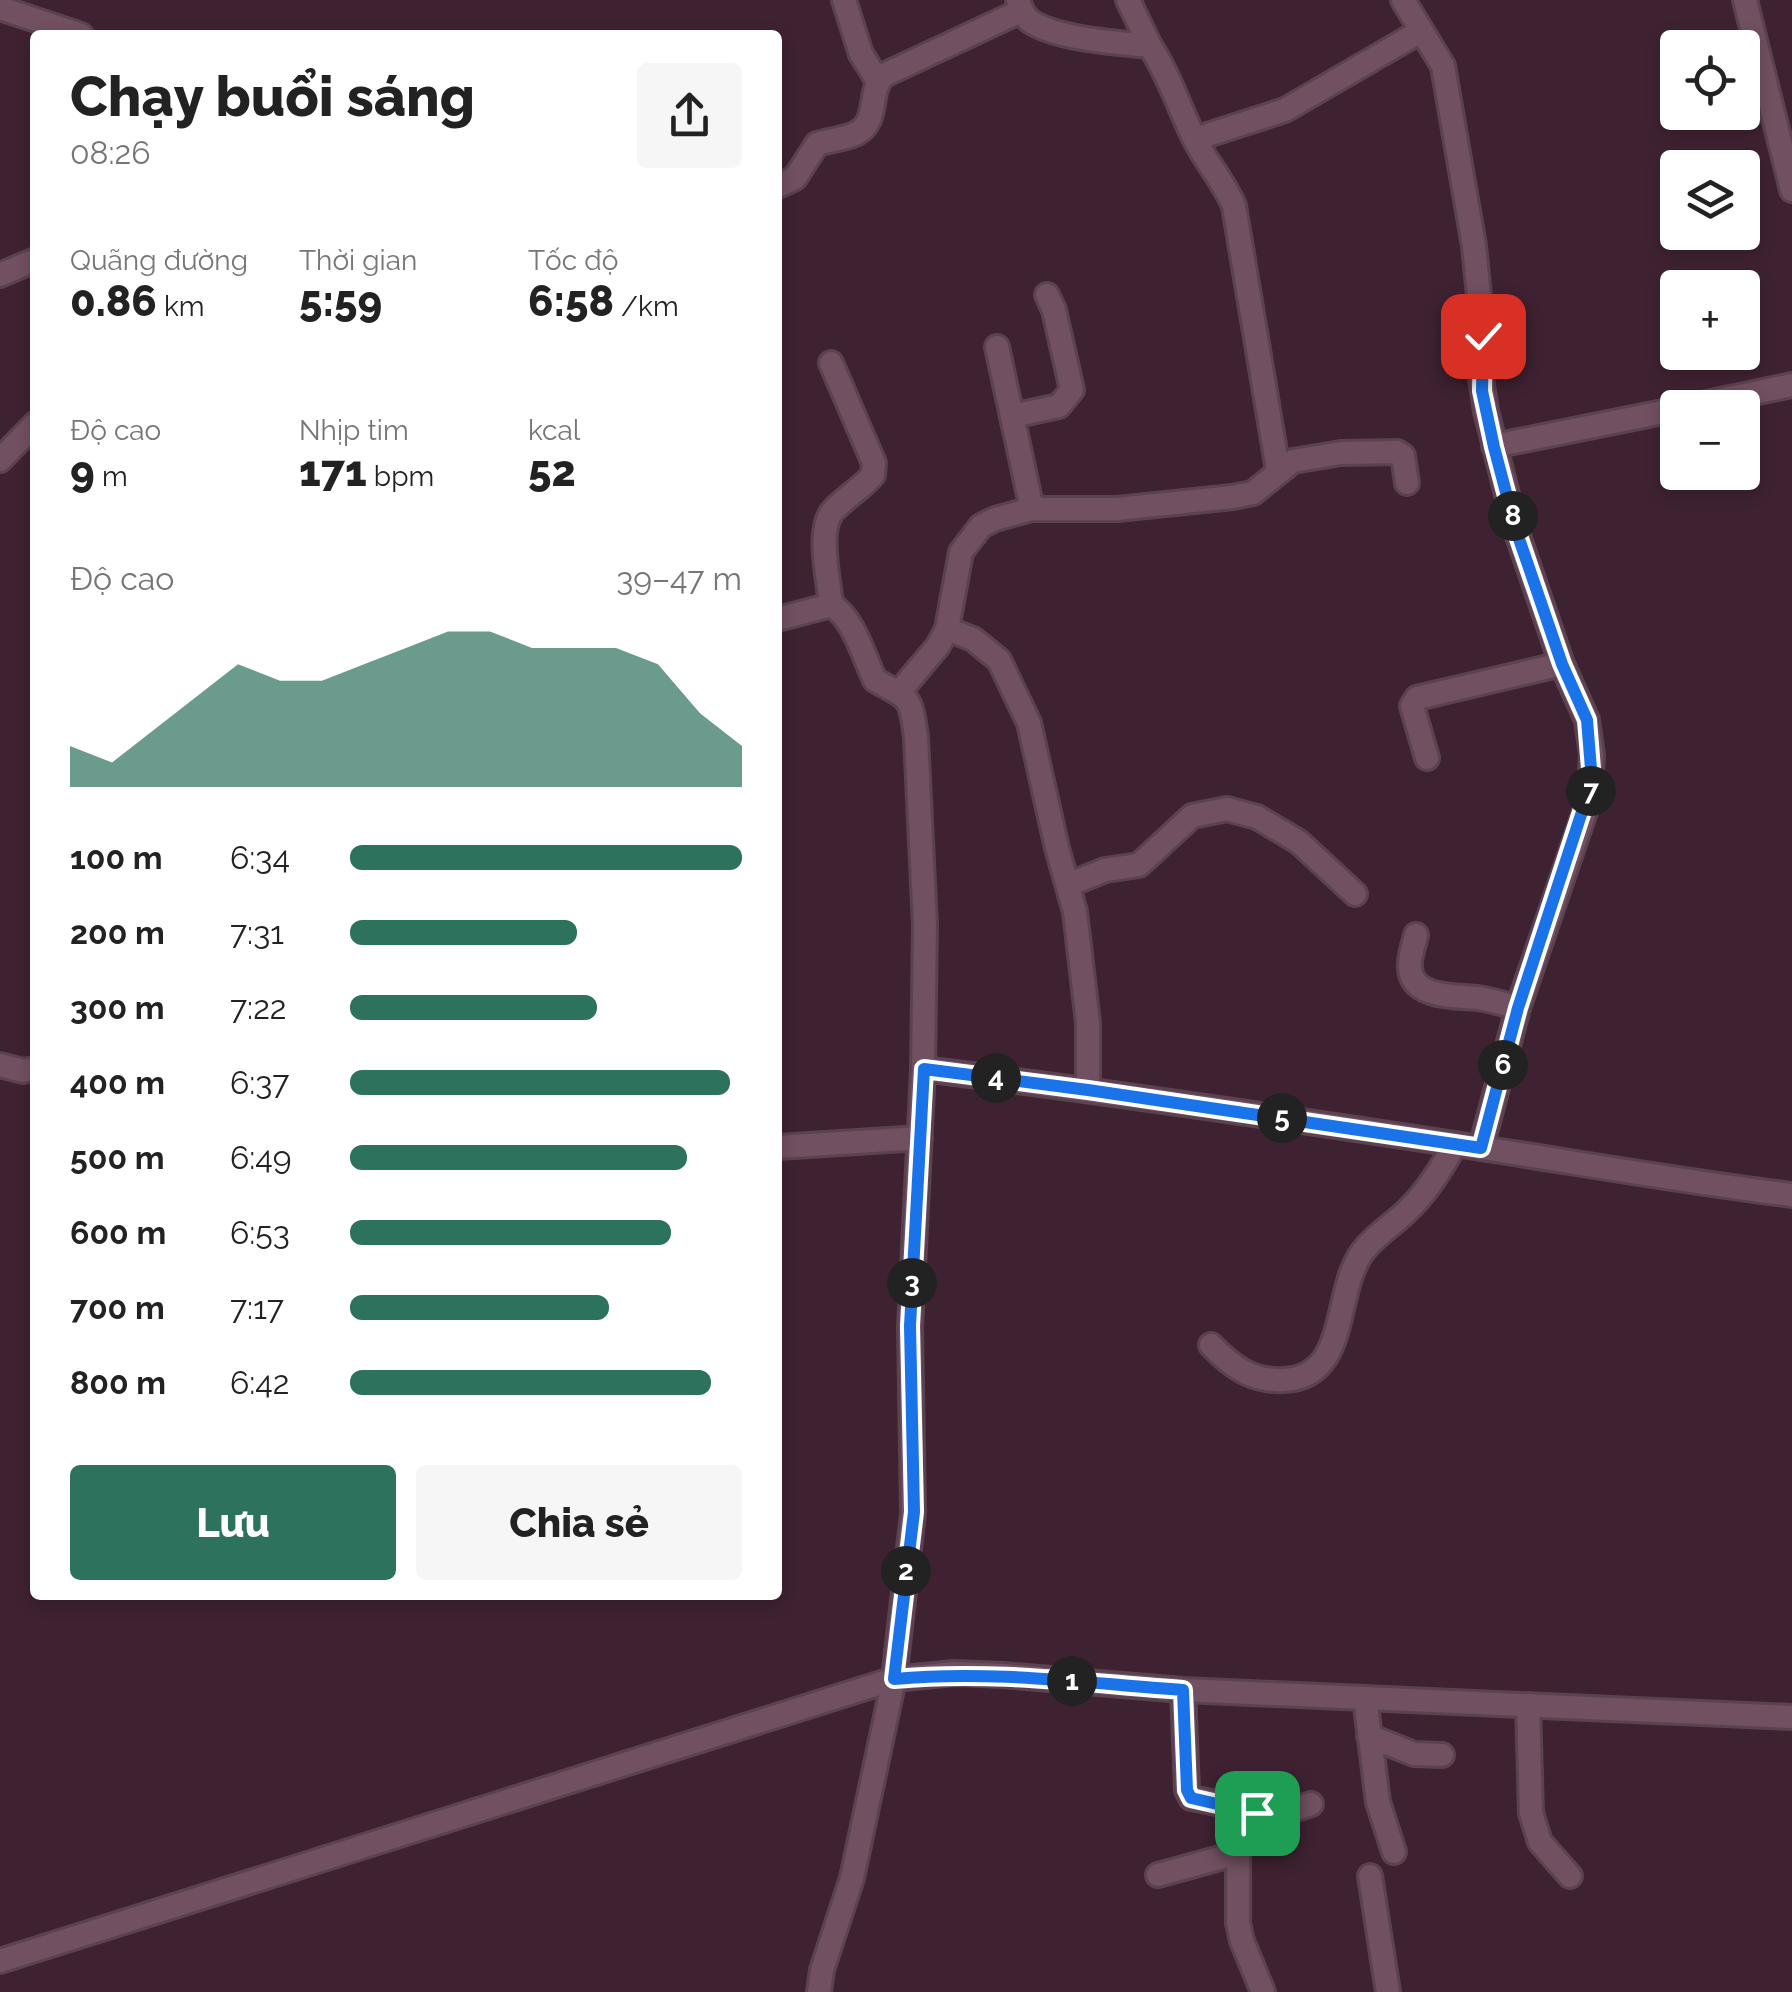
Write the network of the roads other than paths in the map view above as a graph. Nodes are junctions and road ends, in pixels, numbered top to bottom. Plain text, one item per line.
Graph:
1 (844, 0) edge
2 (1128, 0) edge
3 (1404, 0) edge
4 (1745, 0) edge
5 (1019, 5) edge
6 (0, 8) edge
7 (66, 30) edge
8 (1420, 31) junction
9 (1150, 46) junction
10 (878, 81) junction
11 (1785, 123) edge
12 (1194, 140) junction
13 (782, 184) edge
14 (1792, 190) edge
15 (30, 261) edge
16 (2, 266) edge
17 (1046, 295) dead end
18 (997, 347) dead end
19 (831, 363) dead end
20 (1792, 386) edge
21 (1760, 392) edge
22 (1660, 412) edge
23 (1012, 416) junction
24 (30, 429) edge
25 (1494, 446) junction
26 (0, 460) edge
27 (1278, 470) junction
28 (1407, 483) dead end
29 (1032, 509) junction
30 (831, 606) junction
31 (782, 618) edge
32 (947, 629) junction
33 (1562, 664) junction
34 (900, 691) junction
35 (1426, 758) dead end
36 (1068, 885) junction
37 (1355, 894) dead end
38 (1416, 935) dead end
39 (1518, 1008) junction
40 (0, 1065) edge
41 (924, 1069) junction
42 (30, 1070) edge
43 (1088, 1090) junction
44 (920, 1138) junction
45 (1454, 1144) junction
46 (782, 1148) edge
47 (1481, 1148) junction
48 (1792, 1194) edge
49 (1211, 1345) dead end
50 (894, 1679) junction
51 (1183, 1690) junction
52 (1365, 1698) junction
53 (1528, 1705) junction
54 (1792, 1716) edge
55 (1369, 1736) junction
56 (1442, 1755) dead end
57 (1311, 1804) dead end
58 (1238, 1810) junction
59 (1238, 1849) junction
60 (1394, 1852) dead end
61 (1158, 1875) dead end
62 (1370, 1876) dead end
63 (1570, 1876) dead end
64 (0, 1960) edge
65 (818, 1992) edge
66 (1264, 1992) edge
67 (1388, 1992) edge

1 - 10 street
2 - 9 street
3 - 8 street
4 - 11 street
5 - 9 street
5 - 10 street
6 - 7 street
8 - 12 street
8 - 25 street
9 - 12 street
10 - 13 street
11 - 14 street
12 - 27 street
15 - 16 street
17 - 23 street
18 - 23 street
19 - 30 street
20 - 21 street
22 - 25 street
23 - 29 street
24 - 26 street
25 - 33 street
27 - 28 street
27 - 29 street
29 - 32 street
30 - 31 street
30 - 34 street
32 - 34 street
32 - 36 street
33 - 35 street
33 - 39 street
34 - 41 street
36 - 37 street
36 - 43 street
38 - 39 street
39 - 47 street
40 - 42 street
41 - 43 street
41 - 44 street
43 - 45 street
44 - 46 street
44 - 50 street
45 - 47 street
45 - 49 street
47 - 48 street
50 - 51 street
50 - 64 street
50 - 65 street
51 - 52 street
51 - 58 street
52 - 53 street
52 - 55 street
53 - 54 street
53 - 63 street
55 - 56 street
55 - 60 street
57 - 58 street
58 - 59 street
59 - 61 street
59 - 66 street
62 - 67 street

